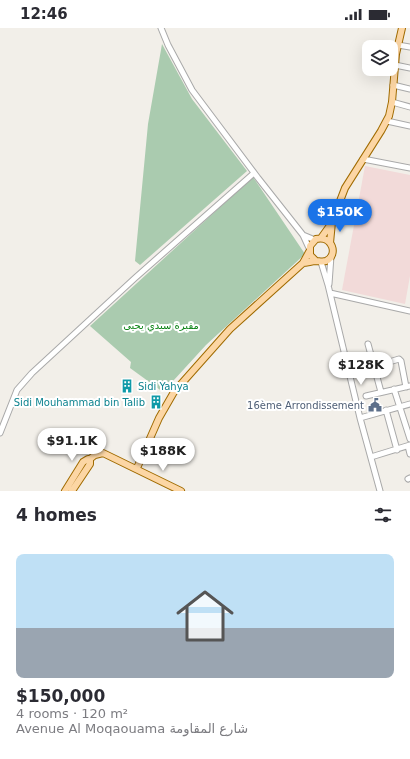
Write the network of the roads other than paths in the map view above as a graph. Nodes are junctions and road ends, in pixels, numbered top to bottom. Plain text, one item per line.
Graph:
1 (161, 28) edge
2 (402, 28) edge
3 (398, 45) joint
4 (410, 47) edge
5 (398, 66) edge
6 (410, 68) edge
7 (394, 76) edge
8 (393, 85) junction
9 (410, 89) edge
10 (392, 102) junction
11 (410, 107) edge
12 (387, 121) junction
13 (410, 126) edge
14 (363, 159) junction
15 (410, 168) edge
16 (254, 173) junction
17 (332, 222) junction
18 (303, 235) junction
19 (318, 239) junction
20 (330, 243) junction
21 (309, 250) junction
22 (331, 256) junction
23 (318, 261) junction
24 (303, 263) junction
25 (328, 285) junction
26 (330, 293) junction
27 (410, 313) edge
28 (368, 344) dead end
29 (374, 366) junction
30 (350, 374) junction
31 (408, 386) edge
32 (394, 389) junction
33 (381, 392) junction
34 (366, 396) dead end
35 (410, 404) edge
36 (400, 406) junction
37 (386, 410) junction
38 (360, 418) junction
39 (408, 425) edge
40 (0, 433) edge
41 (410, 439) edge
42 (409, 446) edge
43 (397, 450) junction
44 (410, 454) edge
45 (371, 457) junction
46 (90, 460) junction
47 (137, 468) junction
48 (65, 491) edge
49 (72, 491) edge
50 (181, 491) edge
51 (380, 491) edge

1 - 16 street
2 - 3 main road
3 - 4 street
5 - 6 street
7 - 8 main road
8 - 9 street
8 - 10 main road
10 - 11 street
10 - 12 main road
12 - 13 street
12 - 14 main road
14 - 15 street
14 - 17 main road
16 - 18 street
16 - 40 street
17 - 19 main road
17 - 20 main road
18 - 19 street
18 - 21 street
19 - 20 main road
19 - 21 main road
20 - 22 main road
21 - 23 main road
21 - 24 main road
22 - 23 main road
22 - 25 street
23 - 24 main road
23 - 25 street
24 - 47 main road
25 - 26 street
26 - 27 street
26 - 30 street
28 - 29 street
29 - 30 street
29 - 31 street
29 - 33 street
30 - 38 street
31 - 32 street
32 - 33 street
32 - 36 street
33 - 34 street
35 - 36 street
36 - 37 street
36 - 39 street
37 - 38 street
37 - 43 street
38 - 45 street
39 - 41 street
42 - 43 street
42 - 44 street
43 - 45 street
45 - 51 street
46 - 47 main road
46 - 48 main road
46 - 49 main road
47 - 50 main road

